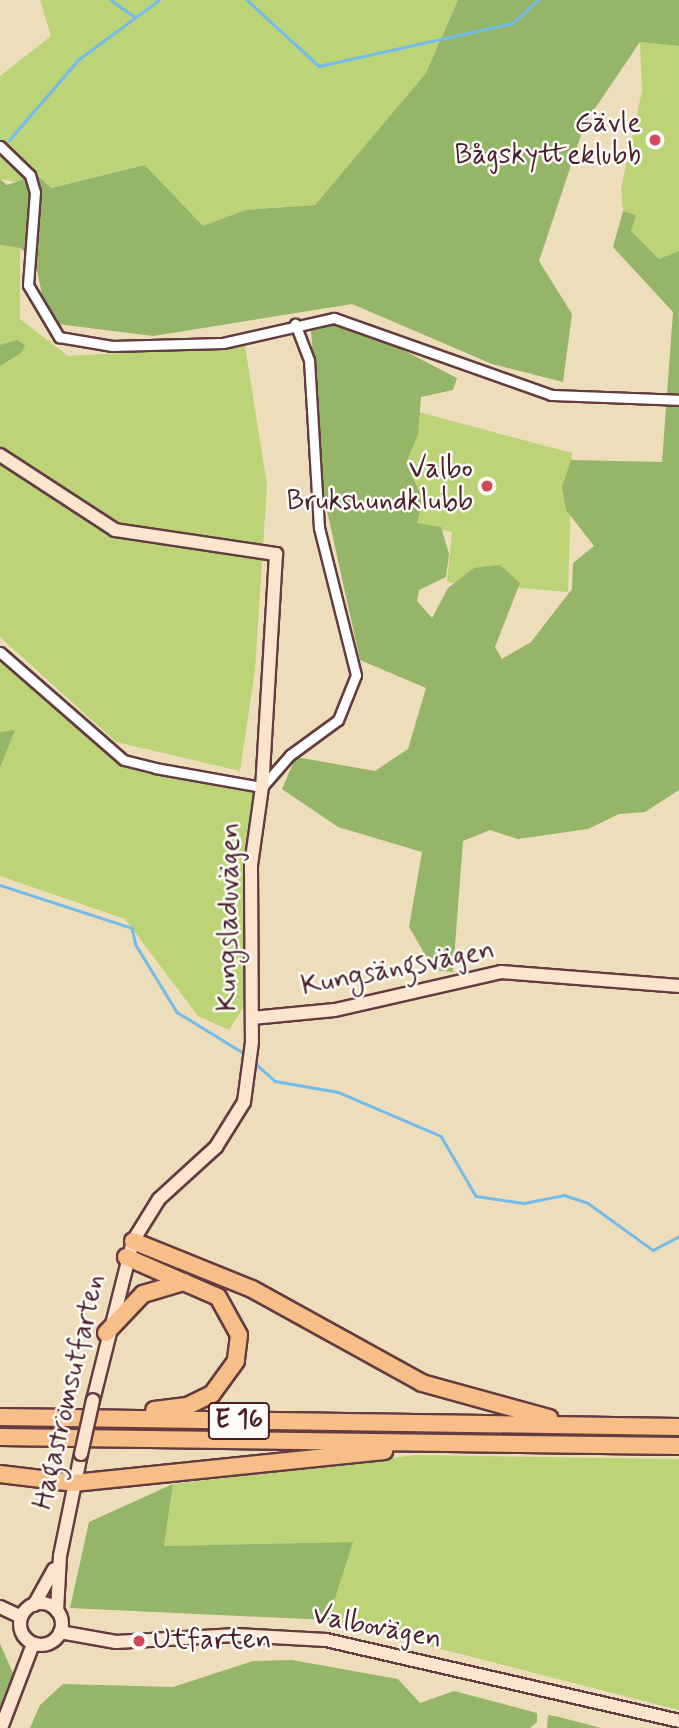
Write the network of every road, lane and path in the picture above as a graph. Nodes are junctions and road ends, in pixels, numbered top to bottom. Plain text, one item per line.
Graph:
1 (0, 146) edge
2 (295, 324) junction
3 (679, 400) edge
4 (0, 455) edge
5 (0, 652) edge
6 (262, 788) junction
7 (679, 986) edge
8 (252, 1018) junction
9 (133, 1241) junction
10 (126, 1257) junction
11 (186, 1281) junction
12 (106, 1334) junction
13 (0, 1417) edge
14 (57, 1418) junction
15 (582, 1425) junction
16 (679, 1427) edge
17 (0, 1437) edge
18 (458, 1443) junction
19 (679, 1446) edge
20 (0, 1474) edge
21 (74, 1483) junction
22 (60, 1556) junction
23 (34, 1605) junction
24 (0, 1607) edge
25 (57, 1611) junction
26 (21, 1617) junction
27 (60, 1632) junction
28 (33, 1644) junction
29 (679, 1721) edge
30 (1, 1728) edge

1 - 2 street
2 - 3 street
2 - 6 street
4 - 6 street, Kungsladuvägen
5 - 6 street
6 - 8 street, Kungsladuvägen
7 - 8 street, Kungsängsvägen
8 - 9 street, Kungsladuvägen
9 - 10 street, Hagaströmsutfarten
9 - 15 highway
10 - 11 highway
10 - 12 street, Hagaströmsutfarten
11 - 12 highway
11 - 14 highway
12 - 21 street, Hagaströmsutfarten, bridge
13 - 14 highway, E 16
14 - 15 highway, E 16
15 - 16 highway, E 16
17 - 18 highway, E 16
18 - 19 highway, E 16
18 - 21 highway
20 - 21 highway
21 - 22 street, Hagaströmsutfarten
22 - 23 street, Hagaströmsutfarten
22 - 25 street, Hagaströmsutfarten
23 - 25 street
23 - 26 street, Hagaströmsutfarten
24 - 26 street
25 - 27 street, Hagaströmsutfarten
26 - 28 street
27 - 28 street
27 - 29 street, Valbovägen
28 - 30 street

